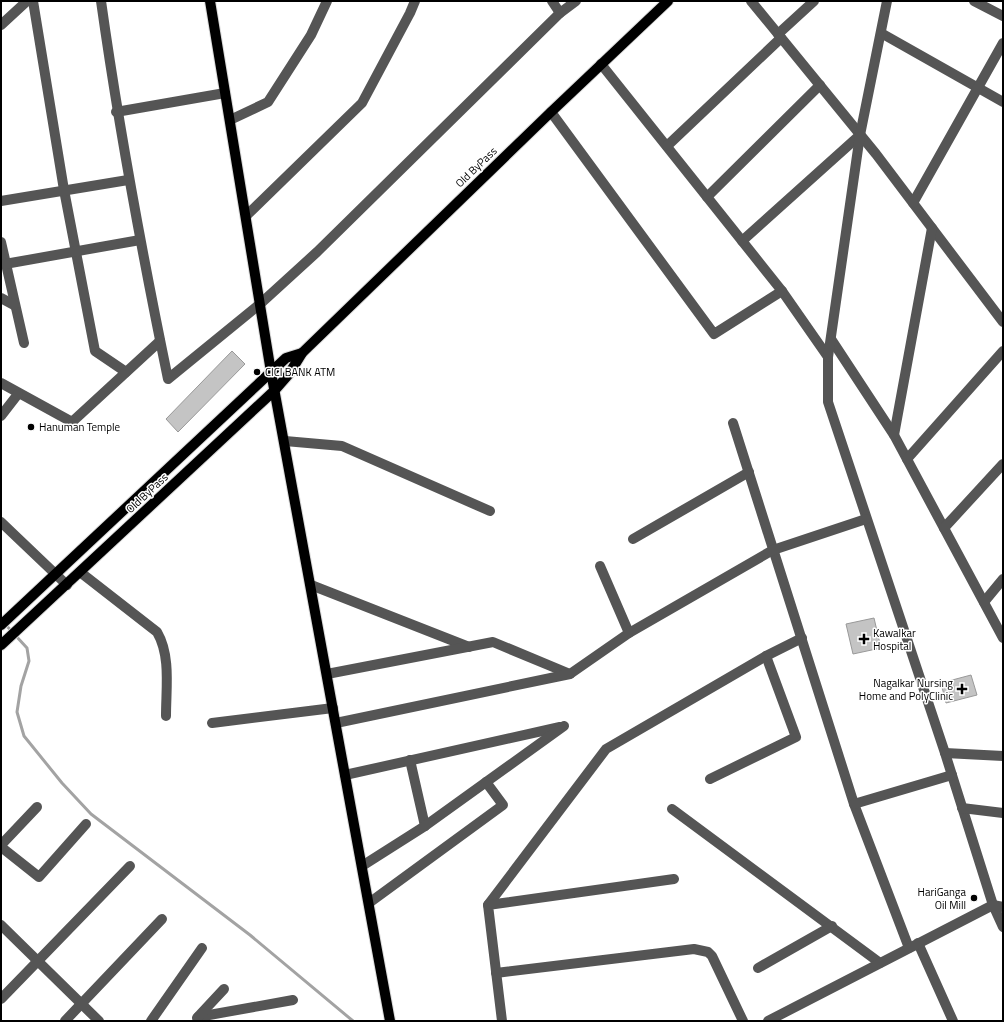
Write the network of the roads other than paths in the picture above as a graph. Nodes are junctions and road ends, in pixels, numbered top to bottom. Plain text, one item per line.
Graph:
1 (27, 1) edge
2 (33, 1) edge
3 (101, 1) edge
4 (210, 1) edge
5 (327, 1) edge
6 (415, 1) edge
7 (552, 1) edge
8 (576, 1) edge
9 (668, 1) edge
10 (751, 1) edge
11 (814, 1) edge
12 (887, 1) edge
13 (980, 2) edge
14 (560, 13) junction
15 (1003, 16) edge
16 (1, 25) edge
17 (881, 33) junction
18 (780, 36) junction
19 (1003, 43) edge
20 (601, 64) junction
21 (820, 85) junction
22 (979, 88) junction
23 (225, 93) junction
24 (1003, 102) edge
25 (116, 112) junction
26 (551, 112) junction
27 (230, 120) junction
28 (860, 135) junction
29 (666, 146) junction
30 (128, 180) junction
31 (64, 190) junction
32 (707, 197) junction
33 (1, 201) edge
34 (913, 203) junction
35 (246, 216) junction
36 (932, 228) junction
37 (140, 240) junction
38 (742, 241) junction
39 (1, 242) edge
40 (76, 251) junction
41 (6, 264) junction
42 (782, 291) junction
43 (1, 298) edge
44 (260, 304) junction
45 (14, 305) junction
46 (1003, 322) edge
47 (831, 339) junction
48 (160, 341) junction
49 (24, 343) dead end
50 (1003, 351) edge
51 (302, 353) junction
52 (828, 357) junction
53 (126, 372) junction
54 (271, 372) junction
55 (1, 383) edge
56 (275, 390) junction
57 (18, 394) junction
58 (1, 416) edge
59 (733, 423) dead end
60 (894, 435) junction
61 (284, 441) junction
62 (907, 459) junction
63 (1003, 464) edge
64 (749, 472) junction
65 (490, 511) dead end
66 (866, 519) junction
67 (1, 522) edge
68 (944, 528) junction
69 (633, 539) dead end
70 (773, 550) junction
71 (600, 566) dead end
72 (80, 572) junction
73 (57, 574) junction
74 (1003, 579) edge
75 (67, 585) junction
76 (311, 585) junction
77 (984, 602) junction
78 (1, 625) edge
79 (629, 633) junction
80 (802, 638) junction
81 (1003, 638) edge
82 (1, 645) edge
83 (470, 647) junction
84 (766, 656) junction
85 (327, 674) junction
86 (570, 674) junction
87 (333, 708) junction
88 (166, 716) dead end
89 (212, 723) dead end
90 (336, 723) junction
91 (945, 753) junction
92 (1003, 756) edge
93 (410, 760) junction
94 (345, 774) junction
95 (952, 775) junction
96 (710, 778) dead end
97 (486, 782) junction
98 (854, 804) junction
99 (37, 807) dead end
100 (962, 808) junction
101 (672, 809) dead end
102 (1003, 813) edge
103 (86, 824) dead end
104 (425, 826) junction
105 (1, 846) edge
106 (130, 866) dead end
107 (362, 866) junction
108 (674, 879) dead end
109 (369, 903) junction
110 (488, 905) junction
111 (998, 906) edge
112 (162, 919) dead end
113 (1, 925) edge
114 (832, 926) junction
115 (1003, 927) edge
116 (918, 944) junction
117 (202, 948) dead end
118 (908, 948) junction
119 (38, 961) junction
120 (880, 963) junction
121 (758, 968) dead end
122 (496, 973) junction
123 (224, 989) dead end
124 (1, 999) edge
125 (292, 1000) dead end
126 (82, 1004) junction
127 (196, 1019) edge
128 (65, 1021) edge
129 (100, 1021) edge
130 (151, 1021) edge
131 (390, 1021) edge
132 (502, 1021) edge
133 (743, 1021) edge
134 (768, 1021) edge
135 (953, 1021) edge

1 - 16 street
2 - 31 street
3 - 25 street
4 - 23 main road
5 - 27 street
6 - 35 street
7 - 14 street
8 - 14 street
9 - 20 main road, Old ByPass
10 - 18 street
11 - 18 street
12 - 17 street
13 - 15 street
14 - 44 street
17 - 22 street
17 - 28 street
18 - 21 street
18 - 29 street
19 - 22 street
20 - 26 main road, Old ByPass
20 - 29 street
21 - 28 street
21 - 32 street
22 - 24 street
22 - 34 street
23 - 25 street
23 - 27 main road
25 - 30 street
26 - 42 street
26 - 51 main road, Old ByPass
27 - 35 main road
28 - 34 street
28 - 38 street
28 - 47 street
29 - 32 street
30 - 31 street
30 - 37 street
31 - 33 street
31 - 40 street
32 - 38 street
34 - 36 street
35 - 44 main road
36 - 46 street
36 - 60 street
37 - 40 street
37 - 48 street
38 - 42 street
39 - 41 street
40 - 41 street
40 - 53 street
41 - 45 street
42 - 52 street
43 - 45 street
44 - 48 street
44 - 54 main road
45 - 49 street
47 - 52 street
47 - 60 street
48 - 53 street
50 - 62 street
51 - 54 main road, Old ByPass
51 - 56 main road, Old ByPass
52 - 66 street
53 - 57 street
54 - 56 main road
54 - 73 main road, Old ByPass
55 - 57 street
56 - 61 main road
56 - 72 main road, Old ByPass
57 - 58 street
59 - 64 street
60 - 62 street
61 - 65 street
61 - 76 main road
62 - 68 street
63 - 68 street
64 - 69 street
64 - 70 street
66 - 70 street
66 - 91 street
67 - 73 street
68 - 77 street
70 - 79 street
70 - 80 street
71 - 79 street
72 - 75 main road, Old ByPass
72 - 88 street
73 - 75 street
73 - 78 main road, Old ByPass
74 - 77 street
75 - 82 main road, Old ByPass
76 - 83 street
76 - 85 main road
77 - 81 street
79 - 86 street
80 - 84 street
80 - 98 street
83 - 85 street
83 - 86 street
84 - 96 street
84 - 110 street
85 - 87 main road
86 - 90 street
87 - 89 street
87 - 90 main road
90 - 94 main road
91 - 92 street
91 - 95 street
93 - 94 street
93 - 97 street
93 - 104 street
94 - 107 main road
95 - 98 street
95 - 100 street
97 - 104 street
97 - 109 street
98 - 118 street
99 - 105 street
100 - 102 street
100 - 111 street
101 - 114 street
103 - 105 street
104 - 107 street
106 - 119 street
107 - 109 main road
108 - 110 street
109 - 131 main road
110 - 122 street
111 - 115 street
111 - 116 street
112 - 126 street
113 - 119 street
114 - 120 street
114 - 121 street
116 - 118 street
116 - 135 street
117 - 130 street
118 - 120 street
119 - 124 street
119 - 126 street
120 - 134 street
122 - 132 street
122 - 133 street
123 - 127 street
125 - 127 street
126 - 128 street
126 - 129 street

